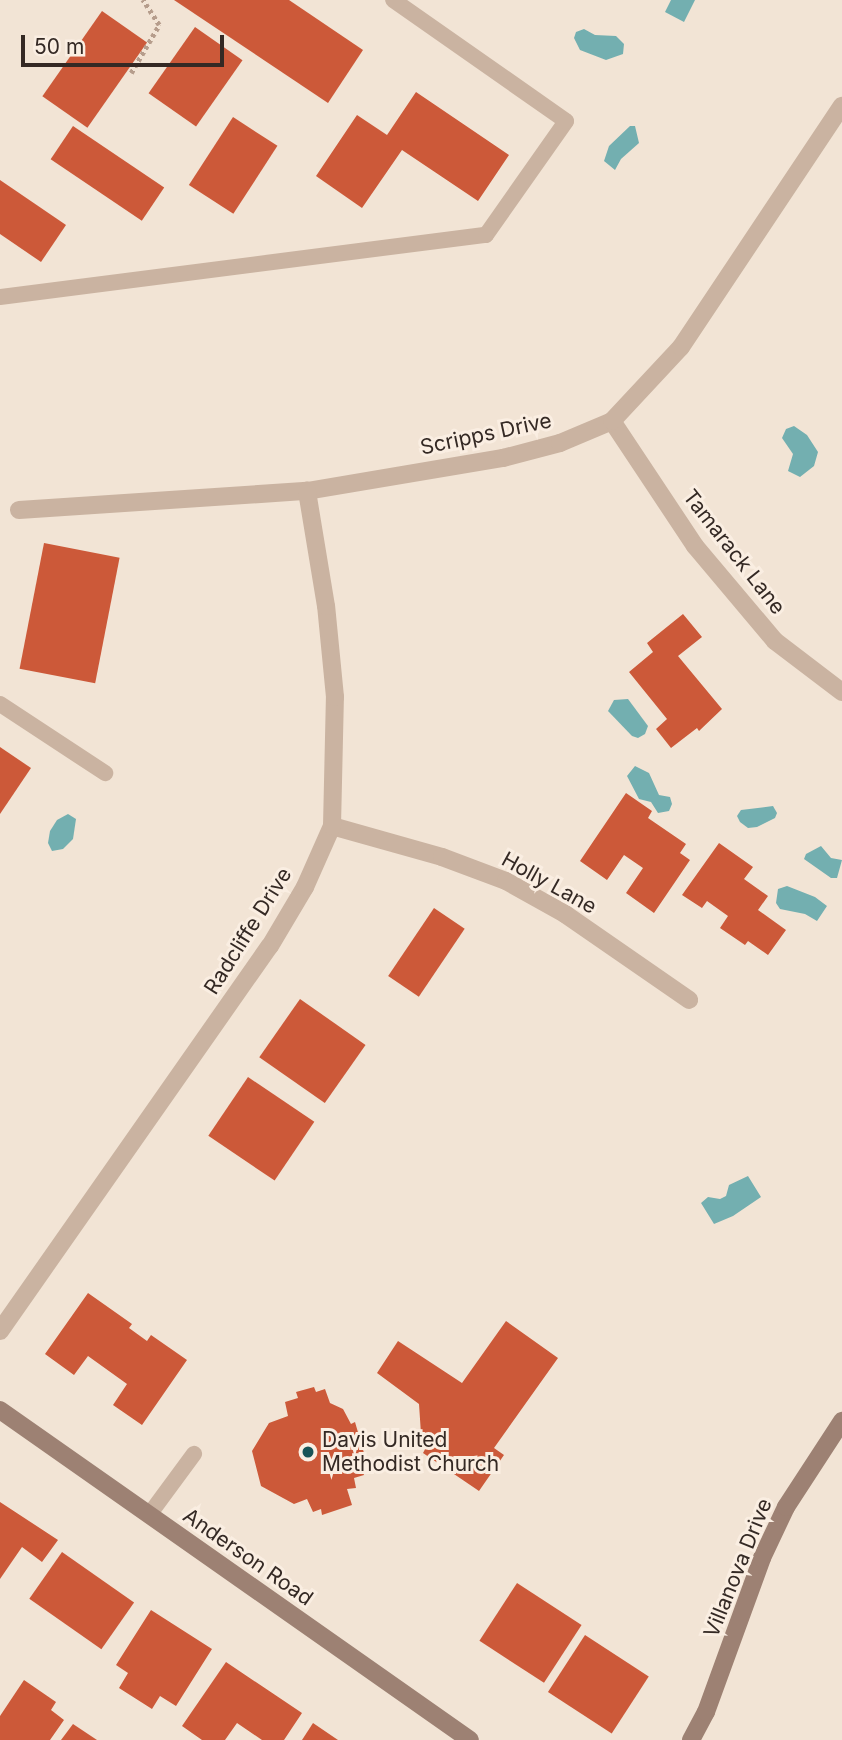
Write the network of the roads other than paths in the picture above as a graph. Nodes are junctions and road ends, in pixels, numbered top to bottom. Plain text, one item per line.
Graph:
1 (393, 0) edge
2 (842, 106) edge
3 (0, 298) edge
4 (612, 421) junction
5 (307, 491) junction
6 (19, 510) dead end
7 (842, 692) edge
8 (0, 704) edge
9 (105, 774) dead end
10 (332, 826) junction
11 (689, 1000) dead end
12 (0, 1331) edge
13 (0, 1410) edge
14 (842, 1420) edge
15 (194, 1454) dead end
16 (149, 1516) junction
17 (470, 1740) edge
18 (691, 1740) edge

1 - 3 lane
2 - 4 street, Scripps Drive
4 - 5 street, Scripps Drive
4 - 7 street, Tamarack Lane
5 - 6 street, Scripps Drive
5 - 10 street, Radcliffe Drive
8 - 9 lane
10 - 11 street, Holly Lane
10 - 12 street, Radcliffe Drive
13 - 16 main road, Anderson Road
14 - 18 main road, Villanova Drive
15 - 16 lane
16 - 17 main road, Anderson Road

